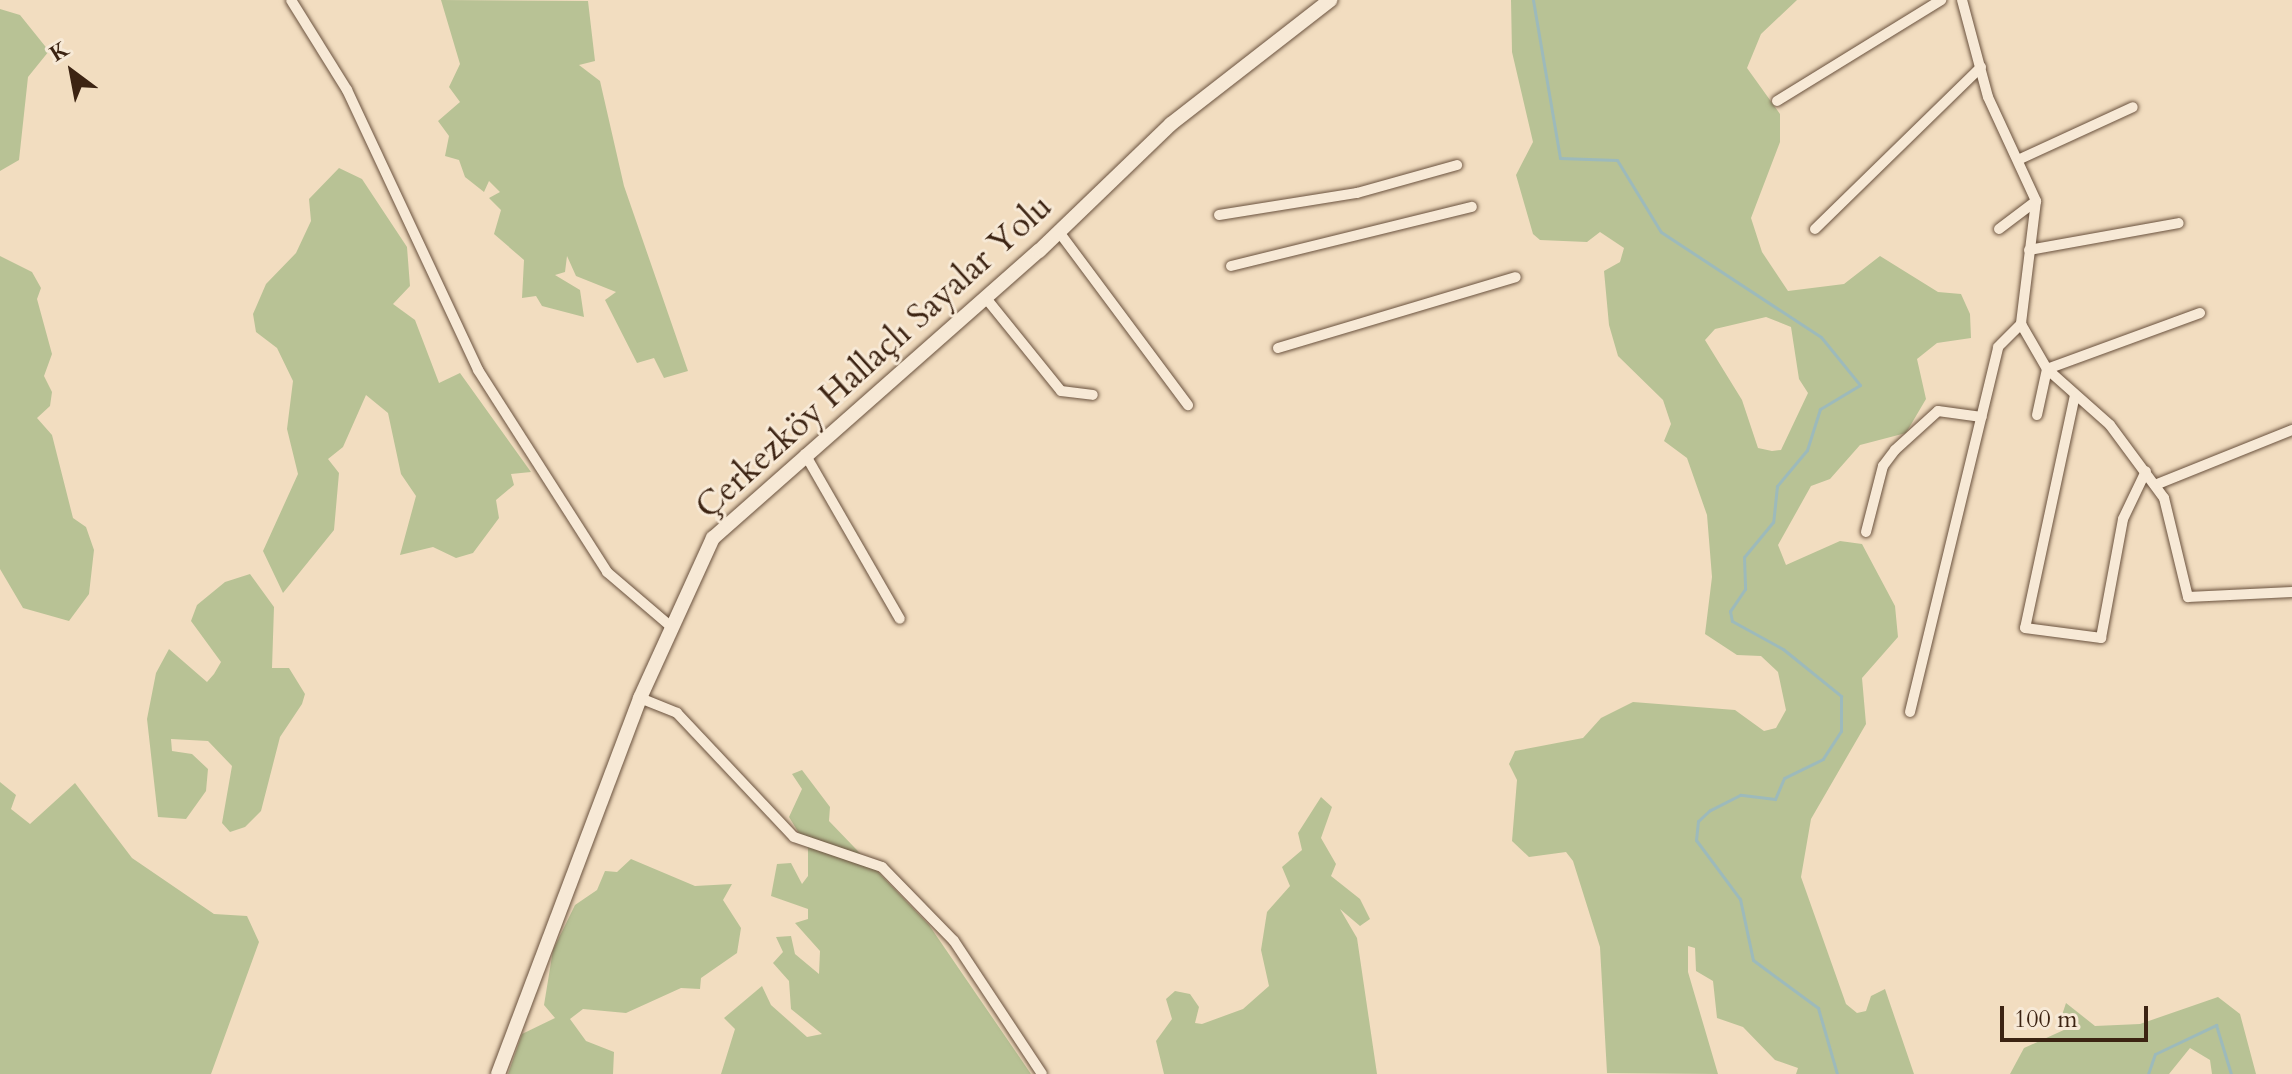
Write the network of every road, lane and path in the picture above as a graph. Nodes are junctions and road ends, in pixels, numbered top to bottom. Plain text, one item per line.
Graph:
1 (291, 0) edge
2 (1330, 0) edge
3 (1941, 0) edge
4 (1962, 0) edge
5 (1981, 67) junction
6 (1777, 101) dead end
7 (2133, 107) dead end
8 (2020, 159) junction
9 (1457, 165) dead end
10 (2036, 201) junction
11 (1472, 207) dead end
12 (1219, 215) dead end
13 (2179, 223) dead end
14 (1815, 229) dead end
15 (1999, 229) dead end
16 (1059, 232) junction
17 (2029, 250) junction
18 (1231, 266) dead end
19 (1516, 277) dead end
20 (985, 297) junction
21 (2200, 313) dead end
22 (2021, 324) junction
23 (1278, 348) dead end
24 (2047, 369) junction
25 (1093, 395) dead end
26 (2075, 395) junction
27 (1188, 405) dead end
28 (2037, 415) dead end
29 (1982, 417) junction
30 (2292, 430) edge
31 (805, 454) junction
32 (2146, 471) junction
33 (2155, 485) junction
34 (1866, 532) dead end
35 (2292, 592) edge
36 (900, 619) dead end
37 (669, 625) junction
38 (640, 698) junction
39 (1910, 712) dead end
40 (498, 1074) edge
41 (1042, 1074) edge

1 - 37 street
2 - 16 main road, Çerkezköy Hallaçlı Sayalar Yolu
3 - 6 street
4 - 5 street
5 - 8 street
5 - 14 street
7 - 8 street
8 - 10 street
9 - 12 street
10 - 15 street
10 - 17 street
11 - 18 street
13 - 17 street
16 - 20 main road, Çerkezköy Hallaçlı Sayalar Yolu
16 - 27 street
17 - 22 street
19 - 23 street
20 - 25 street
20 - 31 main road, Çerkezköy Hallaçlı Sayalar Yolu
21 - 24 street
22 - 24 street
22 - 29 street
24 - 26 street
24 - 28 street
26 - 32 street
26 - 32 street
29 - 34 street
29 - 39 street
30 - 33 street
31 - 36 street
31 - 37 main road, Çerkezköy Hallaçlı Sayalar Yolu
32 - 33 street
33 - 35 street
37 - 38 main road, Çerkezköy Hallaçlı Sayalar Yolu
38 - 40 main road, Çerkezköy Hallaçlı Sayalar Yolu
38 - 41 street

